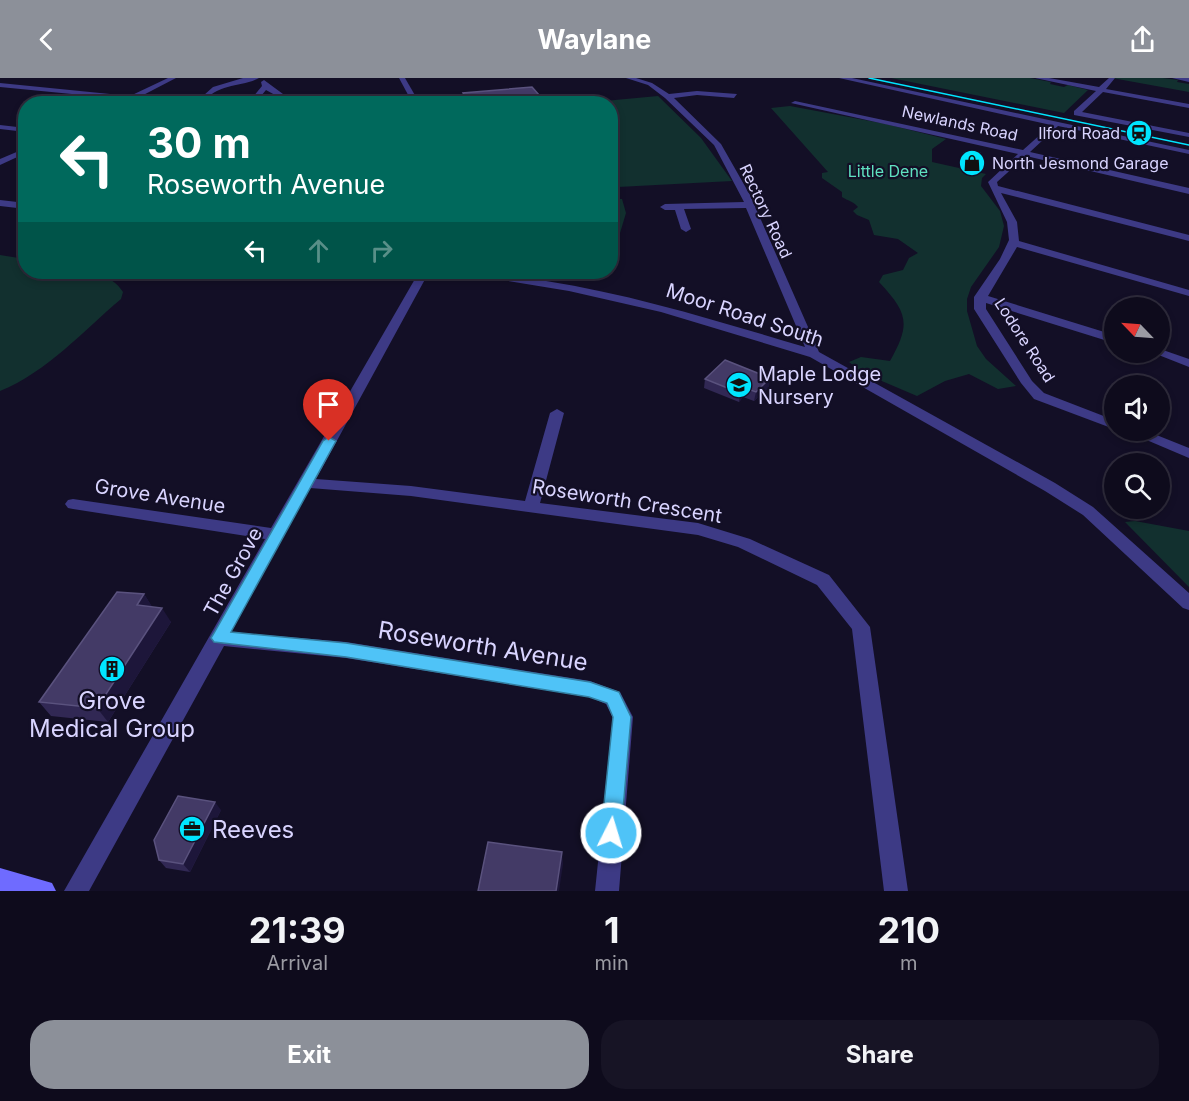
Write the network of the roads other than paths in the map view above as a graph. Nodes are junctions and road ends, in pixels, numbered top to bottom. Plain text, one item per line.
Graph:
1 (172, 78) edge
2 (402, 78) edge
3 (629, 78) edge
4 (657, 78) edge
5 (842, 78) edge
6 (1038, 78) edge
7 (1175, 78) edge
8 (1112, 79) edge
9 (1189, 80) edge
10 (262, 81) edge
11 (646, 82) junction
12 (0, 86) edge
13 (1101, 90) junction
14 (110, 96) edge
15 (136, 96) edge
16 (204, 96) edge
17 (258, 96) edge
18 (277, 96) edge
19 (412, 96) edge
20 (668, 96) junction
21 (734, 96) dead end
22 (795, 103) dead end
23 (1189, 106) edge
24 (1056, 123) junction
25 (0, 127) edge
26 (18, 129) edge
27 (1189, 135) edge
28 (1189, 152) edge
29 (1024, 153) junction
30 (18, 154) edge
31 (0, 162) edge
32 (994, 188) junction
33 (1189, 191) edge
34 (0, 203) edge
35 (18, 205) edge
36 (749, 205) junction
37 (665, 207) dead end
38 (679, 207) junction
39 (686, 229) dead end
40 (1189, 238) edge
41 (1014, 243) junction
42 (420, 279) edge
43 (513, 279) edge
44 (1189, 293) edge
45 (980, 297) junction
46 (1104, 336) edge
47 (814, 354) junction
48 (1170, 356) edge
49 (1189, 363) edge
50 (557, 413) dead end
51 (1104, 421) edge
52 (1158, 441) edge
53 (1189, 453) edge
54 (306, 483) junction
55 (73, 504) dead end
56 (531, 508) junction
57 (277, 535) junction
58 (1189, 603) edge
59 (220, 638) junction
60 (0, 880) edge
61 (44, 891) edge
62 (76, 891) edge
63 (607, 891) edge
64 (896, 891) edge

1 - 15 street
2 - 19 street
3 - 11 street, Rectory Road
4 - 11 street
5 - 24 street
6 - 13 street
7 - 9 street
8 - 13 street
10 - 16 street
10 - 17 street
10 - 18 street
11 - 20 street, Rectory Road
12 - 14 street
13 - 23 street
13 - 27 street
20 - 21 street
20 - 36 street, Rectory Road
22 - 29 street, Newlands Road
24 - 28 street
24 - 29 street
25 - 26 street
29 - 32 street
29 - 33 street, Newlands Road
30 - 31 street
32 - 40 street
32 - 41 street
34 - 35 street
36 - 38 street
36 - 47 street, Rectory Road
37 - 38 street
38 - 39 street
41 - 44 street
41 - 45 street, Lodore Road
42 - 54 street, The Grove
43 - 47 street, Moor Road South
45 - 46 street
45 - 51 street, Lodore Road
47 - 58 street, Moor Road South
48 - 49 street
50 - 56 street
52 - 53 street
54 - 56 street, Roseworth Crescent
54 - 57 street, The Grove
55 - 57 street, Grove Avenue
56 - 64 street, Roseworth Crescent
57 - 59 street, The Grove
59 - 62 street, The Grove
59 - 63 street, Roseworth Avenue
60 - 61 main road

